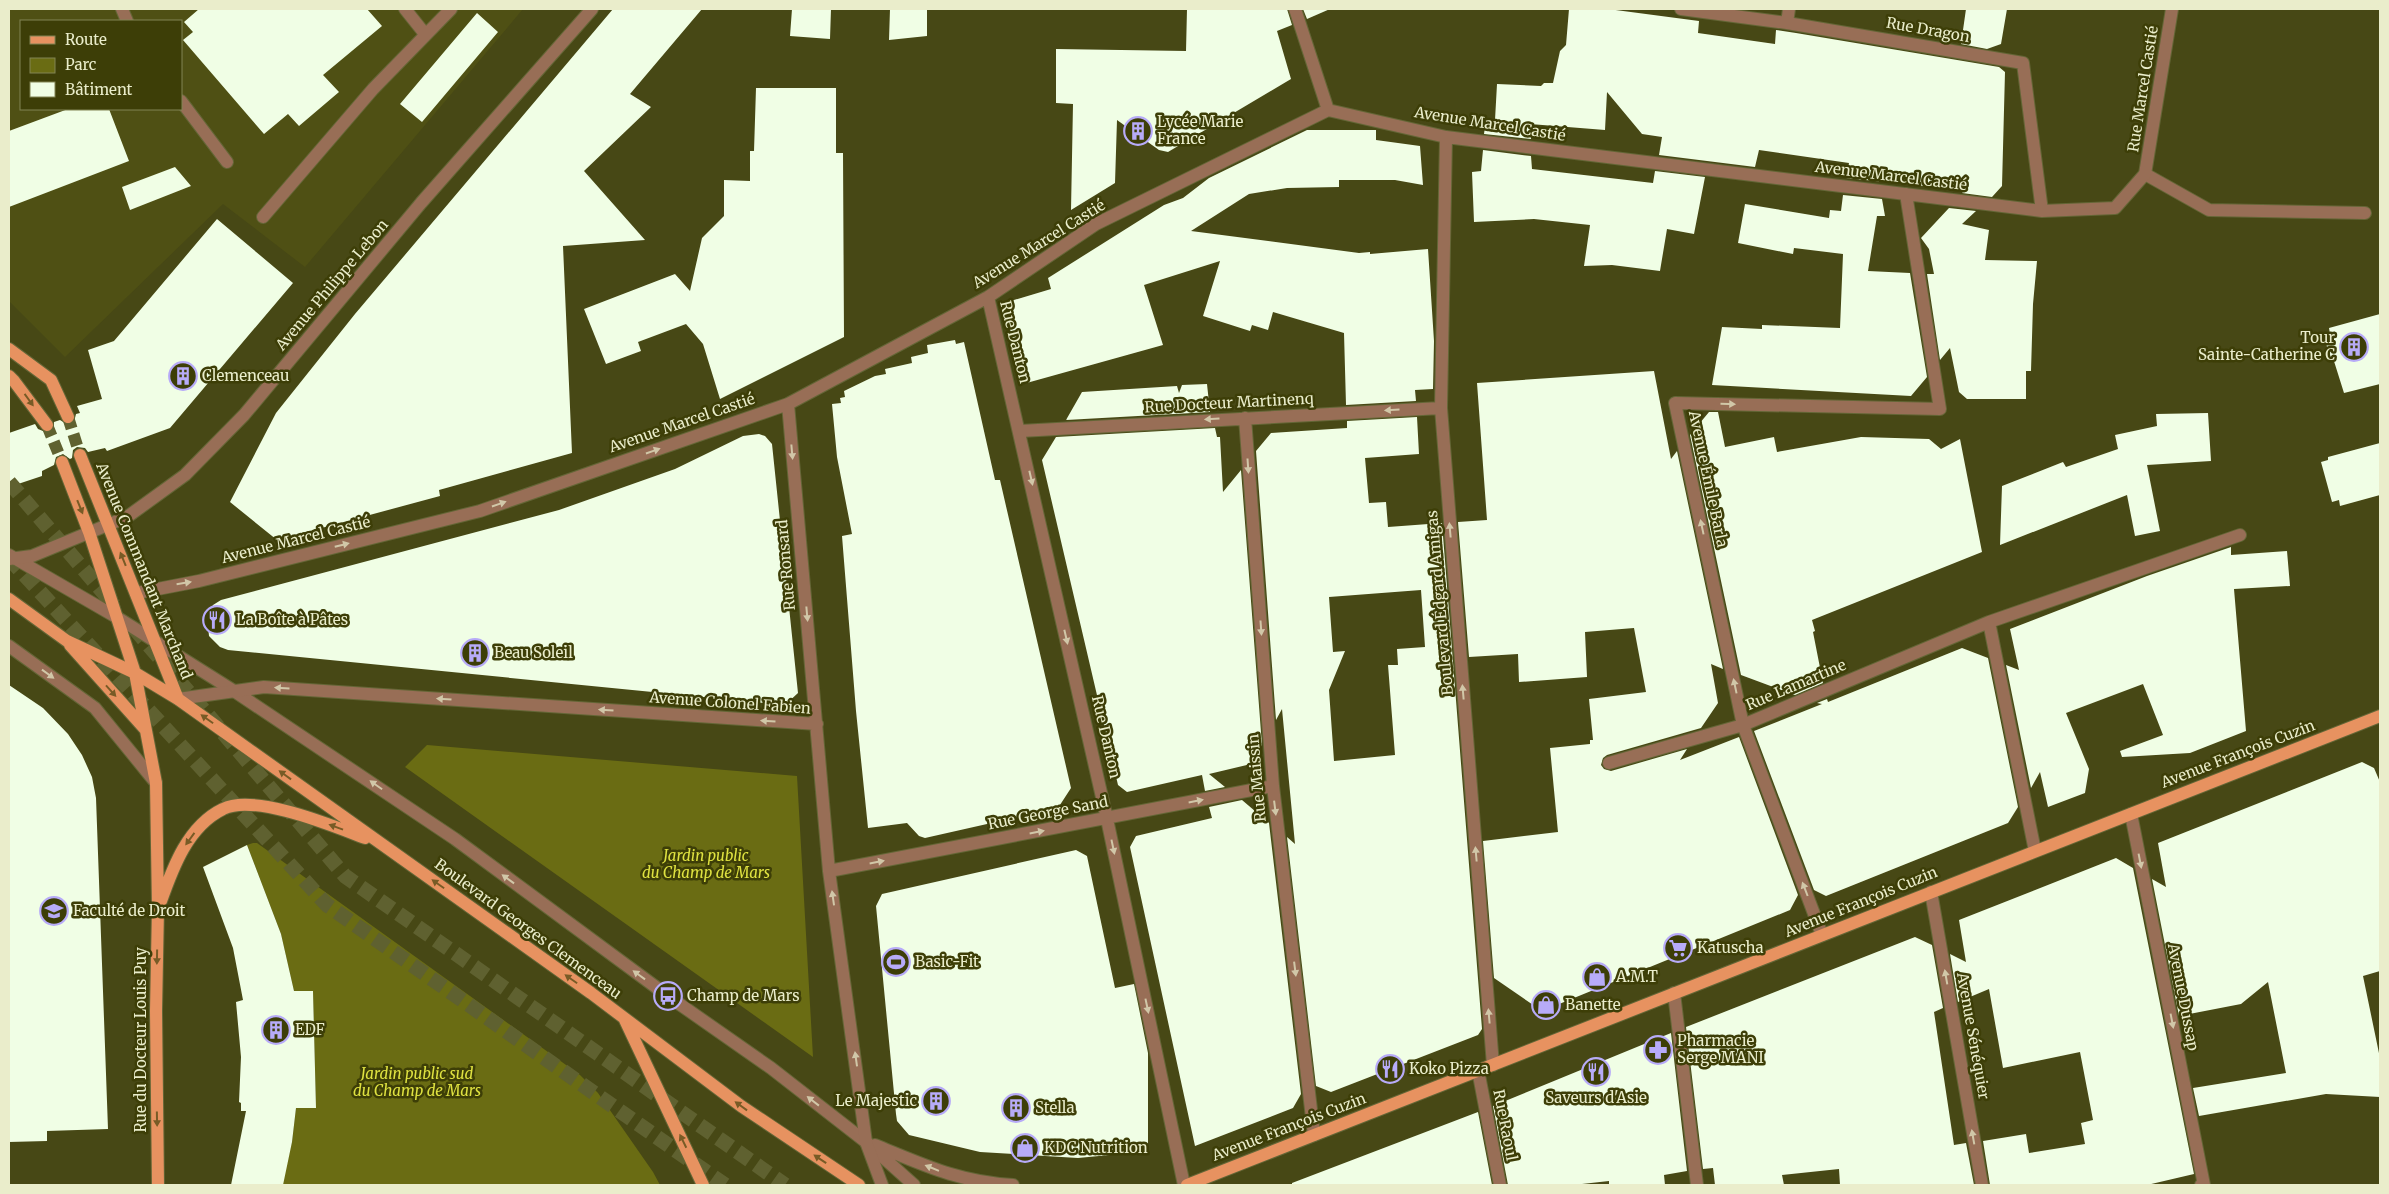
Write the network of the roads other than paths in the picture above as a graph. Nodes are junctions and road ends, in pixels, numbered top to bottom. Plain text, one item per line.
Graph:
1 (405, 9) edge
2 (451, 9) edge
3 (592, 9) edge
4 (1295, 9) edge
5 (1681, 9) edge
6 (1789, 9) edge
7 (2172, 9) edge
8 (1787, 23) junction
9 (424, 34) junction
10 (182, 103) edge
11 (1328, 110) junction
12 (1446, 137) junction
13 (227, 162) dead end
14 (2146, 174) junction
15 (1906, 194) junction
16 (2042, 211) junction
17 (2365, 213) dead end
18 (263, 217) dead end
19 (988, 297) junction
20 (9, 348) edge
21 (9, 376) edge
22 (788, 404) junction
23 (1441, 408) junction
24 (68, 417) tunnel mouth
25 (1245, 418) junction
26 (47, 425) tunnel mouth
27 (1020, 431) junction
28 (80, 455) tunnel mouth
29 (62, 462) tunnel mouth
30 (108, 524) junction
31 (90, 532) junction
32 (2240, 535) dead end
33 (11, 558) edge
34 (137, 593) junction
35 (9, 599) edge
36 (118, 618) junction
37 (1989, 622) junction
38 (67, 641) junction
39 (156, 644) junction
40 (9, 646) edge
41 (135, 673) junction
42 (234, 691) junction
43 (178, 699) junction
44 (2380, 716) edge
45 (817, 724) junction
46 (1744, 725) junction
47 (145, 729) junction
48 (1609, 763) dead end
49 (156, 783) junction
50 (1273, 786) junction
51 (2131, 814) junction
52 (1107, 819) junction
53 (382, 844) junction
54 (2035, 851) junction
55 (829, 871) junction
56 (1932, 892) junction
57 (158, 908) junction
58 (1822, 935) junction
59 (1674, 993) junction
60 (624, 1018) junction
61 (1493, 1065) junction
62 (1478, 1070) junction
63 (1314, 1135) junction
64 (866, 1142) junction
65 (158, 1185) edge
66 (703, 1185) edge
67 (859, 1185) edge
68 (882, 1185) edge
69 (914, 1185) edge
70 (1013, 1185) edge
71 (1186, 1185) edge
72 (1500, 1185) edge
73 (1697, 1185) edge
74 (1982, 1185) edge
75 (2201, 1185) edge

1 - 9 street
2 - 9 street
3 - 30 street, Avenue Philippe Lebon
4 - 11 street
5 - 8 street, Rue Dragon
6 - 8 street
7 - 14 street, Rue Marcel Castié
8 - 16 street, Rue Dragon
9 - 18 street
10 - 13 street
11 - 12 street, Avenue Marcel Castié
11 - 19 street, Avenue Marcel Castié
12 - 15 street, Avenue Marcel Castié
12 - 23 street, Boulevard Édgard Amigas
14 - 16 street, Avenue Marcel Castié
14 - 17 street
15 - 16 street, Avenue Marcel Castié
46 -> 15 street, Avenue Émile Barla
19 - 22 street, Avenue Marcel Castié
19 - 27 street, Rue Danton
20 - 24 main road
21 -> 26 main road
34 -> 22 street, Avenue Marcel Castié
22 -> 45 street, Rue Ronsard
23 -> 25 street, Rue Docteur Martinenq
61 -> 23 street, Boulevard Édgard Amigas
25 -> 27 street, Rue Docteur Martinenq
25 -> 50 street, Rue Maissin
27 -> 52 street, Rue Danton
28 - 30 main road, Avenue Commandant Marchand
29 -> 31 main road, Rue du Docteur Louis Puy
30 - 31 street, Avenue Philippe Lebon
34 -> 30 main road, Avenue Commandant Marchand
31 - 33 street, Avenue Philippe Lebon
31 - 36 main road, Rue du Docteur Louis Puy
32 - 37 street, Rue Lamartine
33 - 36 street
34 - 39 main road, Avenue Commandant Marchand
35 - 38 main road
36 - 39 street
36 - 41 main road, Rue du Docteur Louis Puy
37 - 46 street, Rue Lamartine
37 - 54 street
38 - 41 main road, Boulevard Georges Clemenceau
38 -> 47 main road
39 - 42 street
39 - 43 main road, Avenue Commandant Marchand
40 -> 49 street
41 - 43 main road, Boulevard Georges Clemenceau
41 - 47 main road, Rue du Docteur Louis Puy
42 - 43 street, Avenue Colonel Fabien
45 -> 42 street, Avenue Colonel Fabien
64 -> 42 street
53 -> 43 main road, Boulevard Georges Clemenceau
44 - 51 main road, Avenue François Cuzin
45 - 55 street, Avenue Colonel Fabien
46 - 48 street, Rue Lamartine
58 -> 46 street, Avenue Émile Barla
47 - 49 main road, Rue du Docteur Louis Puy
49 - 57 main road, Rue du Docteur Louis Puy
52 -> 50 street, Rue George Sand
50 -> 63 street, Rue Maissin
51 - 54 main road, Avenue François Cuzin
51 -> 75 street, Avenue Dussap
55 -> 52 street, Rue George Sand
52 -> 71 street, Rue Danton
53 -> 57 main road, Rue du Docteur Louis Puy
60 -> 53 main road, Boulevard Georges Clemenceau
54 - 56 main road, Avenue François Cuzin
64 -> 55 street, Avenue Colonel Fabien
56 - 58 main road, Avenue François Cuzin
74 -> 56 street, Avenue Sénéquier
57 -> 65 main road, Rue du Docteur Louis Puy
58 - 59 main road, Avenue François Cuzin
59 - 61 main road, Avenue François Cuzin
59 - 73 street
66 -> 60 main road
67 -> 60 main road, Boulevard Georges Clemenceau
61 - 62 main road, Avenue François Cuzin
62 - 63 main road, Avenue François Cuzin
62 - 72 street, Rue Raoul
63 - 71 main road, Avenue François Cuzin
64 - 68 street, Avenue Colonel Fabien
64 - 69 street
70 -> 64 street

